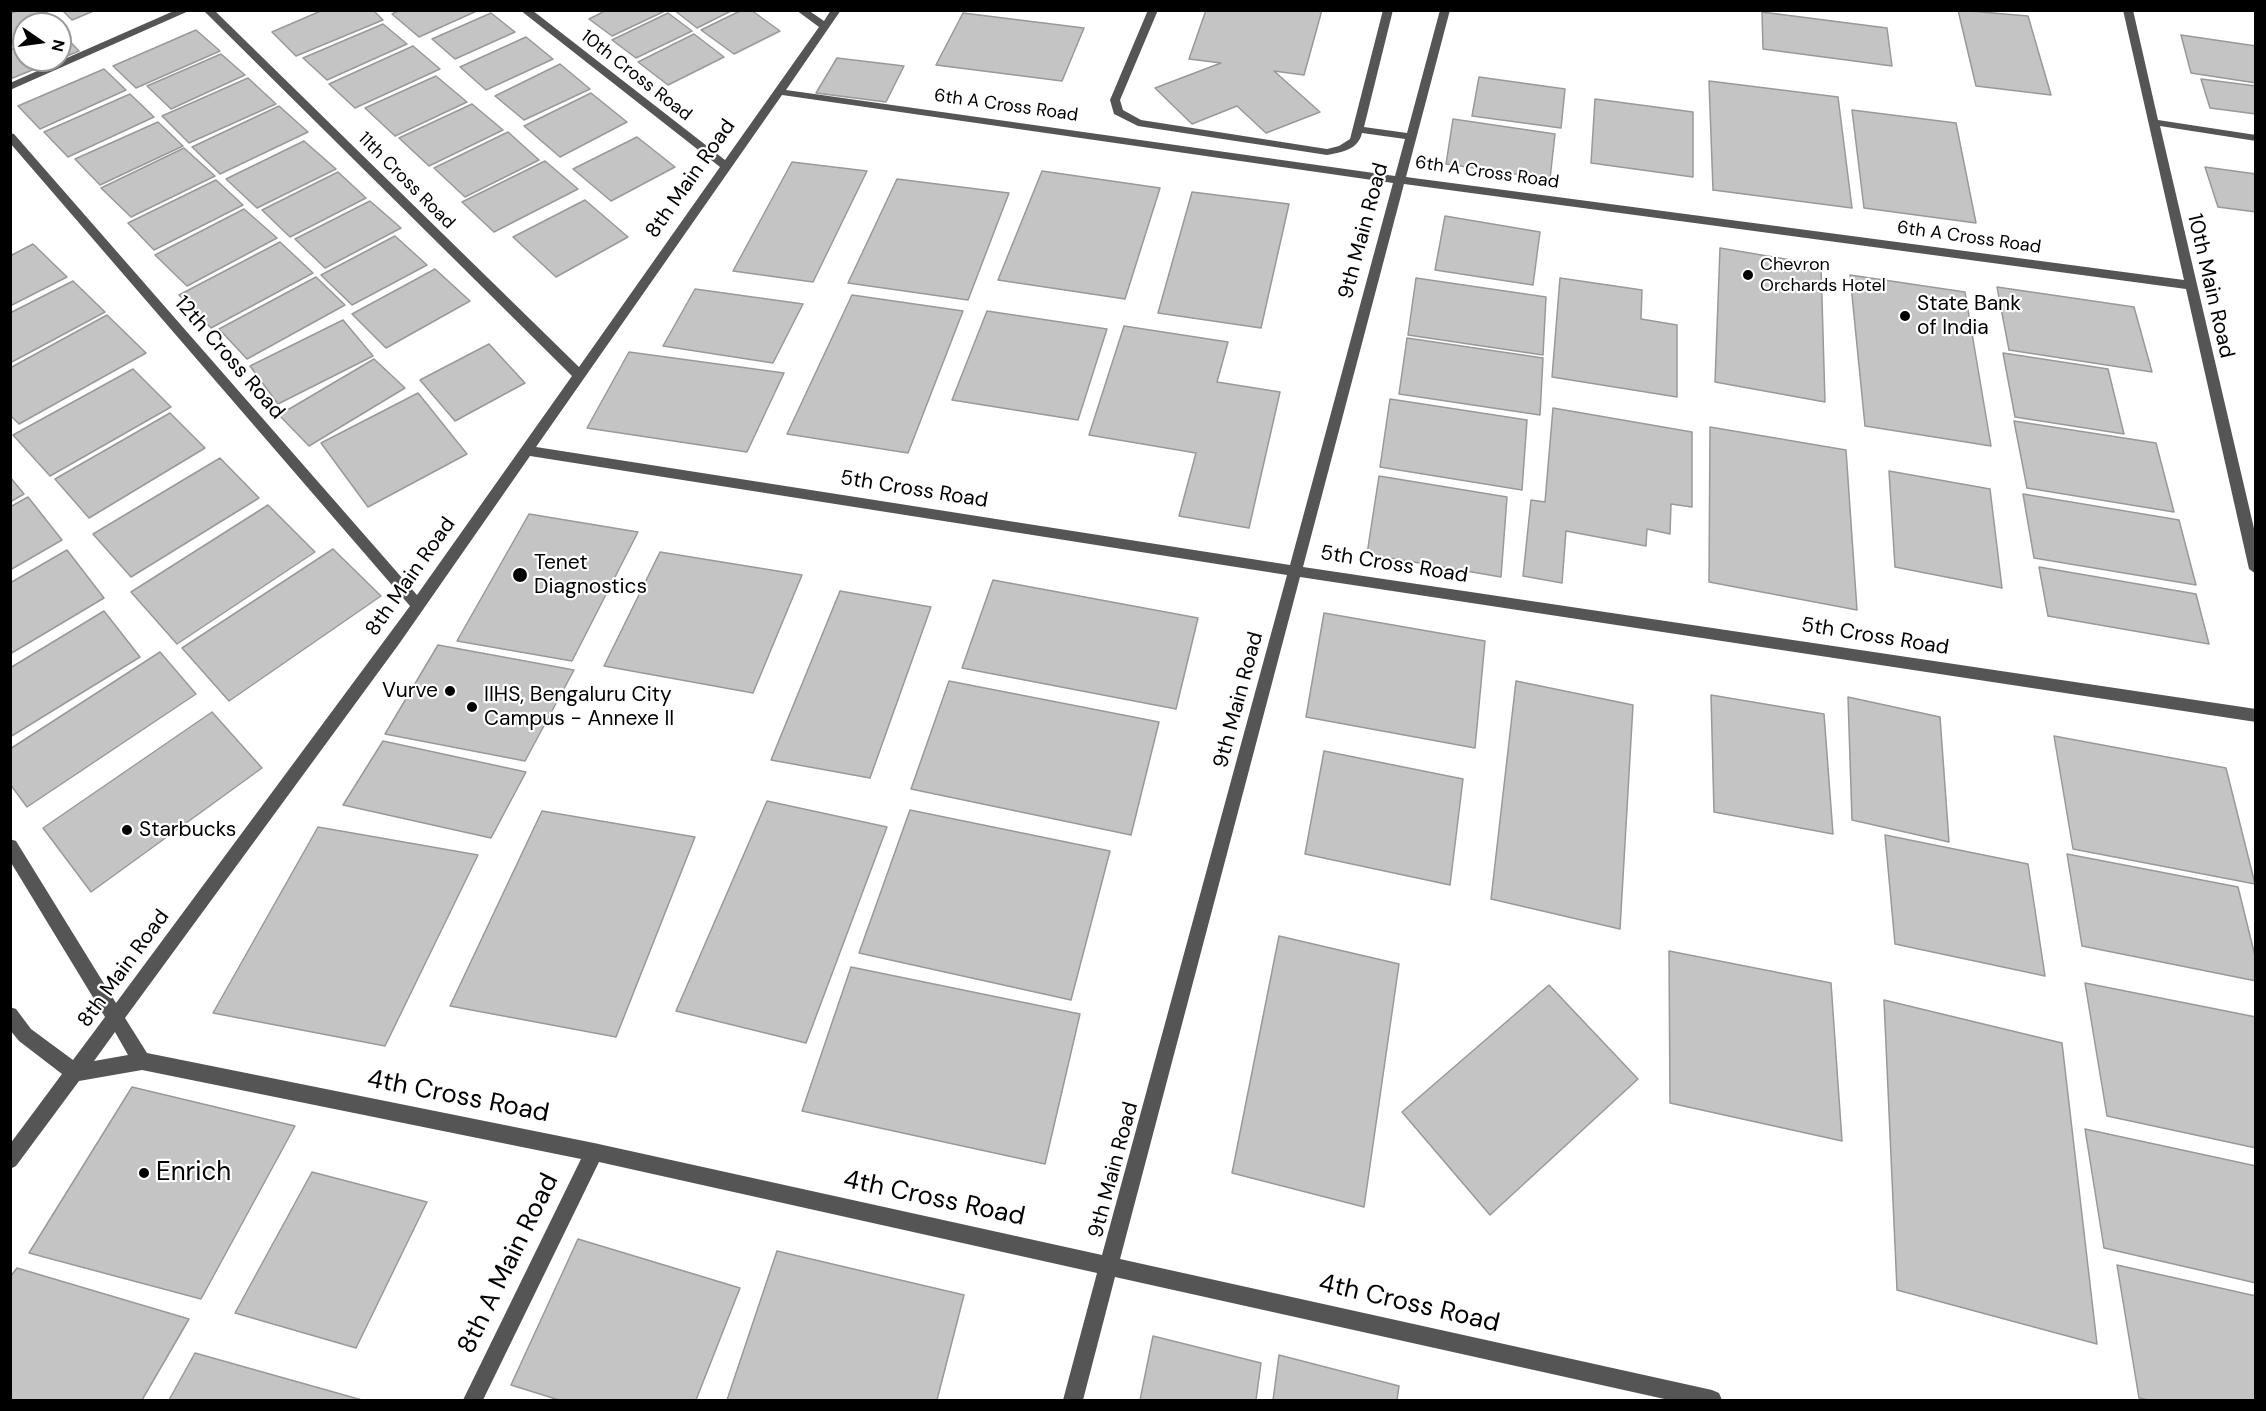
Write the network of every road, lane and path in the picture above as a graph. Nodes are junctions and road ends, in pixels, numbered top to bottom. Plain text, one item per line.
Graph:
1 (186, 10) edge
2 (208, 10) edge
3 (525, 10) edge
4 (801, 10) edge
5 (836, 10) edge
6 (1153, 10) edge
7 (1388, 10) edge
8 (1445, 10) edge
9 (2128, 10) edge
10 (825, 26) junction
11 (10, 87) edge
12 (780, 92) junction
13 (2153, 122) junction
14 (1358, 129) junction
15 (10, 136) edge
16 (1411, 137) junction
17 (2256, 138) edge
18 (727, 167) junction
19 (1400, 180) junction
20 (2190, 285) junction
21 (580, 376) junction
22 (528, 451) junction
23 (2256, 569) edge
24 (1295, 571) junction
25 (418, 606) junction
26 (2256, 716) edge
27 (10, 846) edge
28 (10, 1016) edge
29 (115, 1018) junction
30 (142, 1061) junction
31 (75, 1073) junction
32 (594, 1152) junction
33 (10, 1160) edge
34 (1110, 1265) junction
35 (473, 1401) edge
36 (1073, 1401) edge
37 (1712, 1401) edge

1 - 11 street
2 - 21 street, 11th Cross Road
3 - 18 street, 10th Cross Road
4 - 10 street
5 - 10 street, 8th Main Road
6 - 14 street
7 - 14 street
8 - 16 street, 9th Main Road
9 - 13 street, 10th Main Road
10 - 12 street, 8th Main Road
12 - 18 street, 8th Main Road
12 - 19 street, 6th A Cross Road
13 - 17 street
13 - 20 street, 10th Main Road
14 - 16 street
15 - 25 street, 12th Cross Road
16 - 19 street, 9th Main Road
18 - 21 street, 8th Main Road
19 - 20 street, 6th A Cross Road
19 - 24 street, 9th Main Road
20 - 23 street, 10th Main Road
21 - 22 street, 8th Main Road
22 - 24 street, 5th Cross Road
22 - 25 street, 8th Main Road
24 - 26 street, 5th Cross Road
24 - 34 street, 9th Main Road
25 - 29 street, 8th Main Road
27 - 29 street
28 - 31 street
29 - 30 street
29 - 31 street, 8th Main Road
30 - 31 street
30 - 32 street, 4th Cross Road
31 - 33 street, 8th Main Road
32 - 34 street, 4th Cross Road
32 - 35 street, 8th A Main Road
34 - 36 street, 9th Main Road
34 - 37 street, 4th Cross Road

